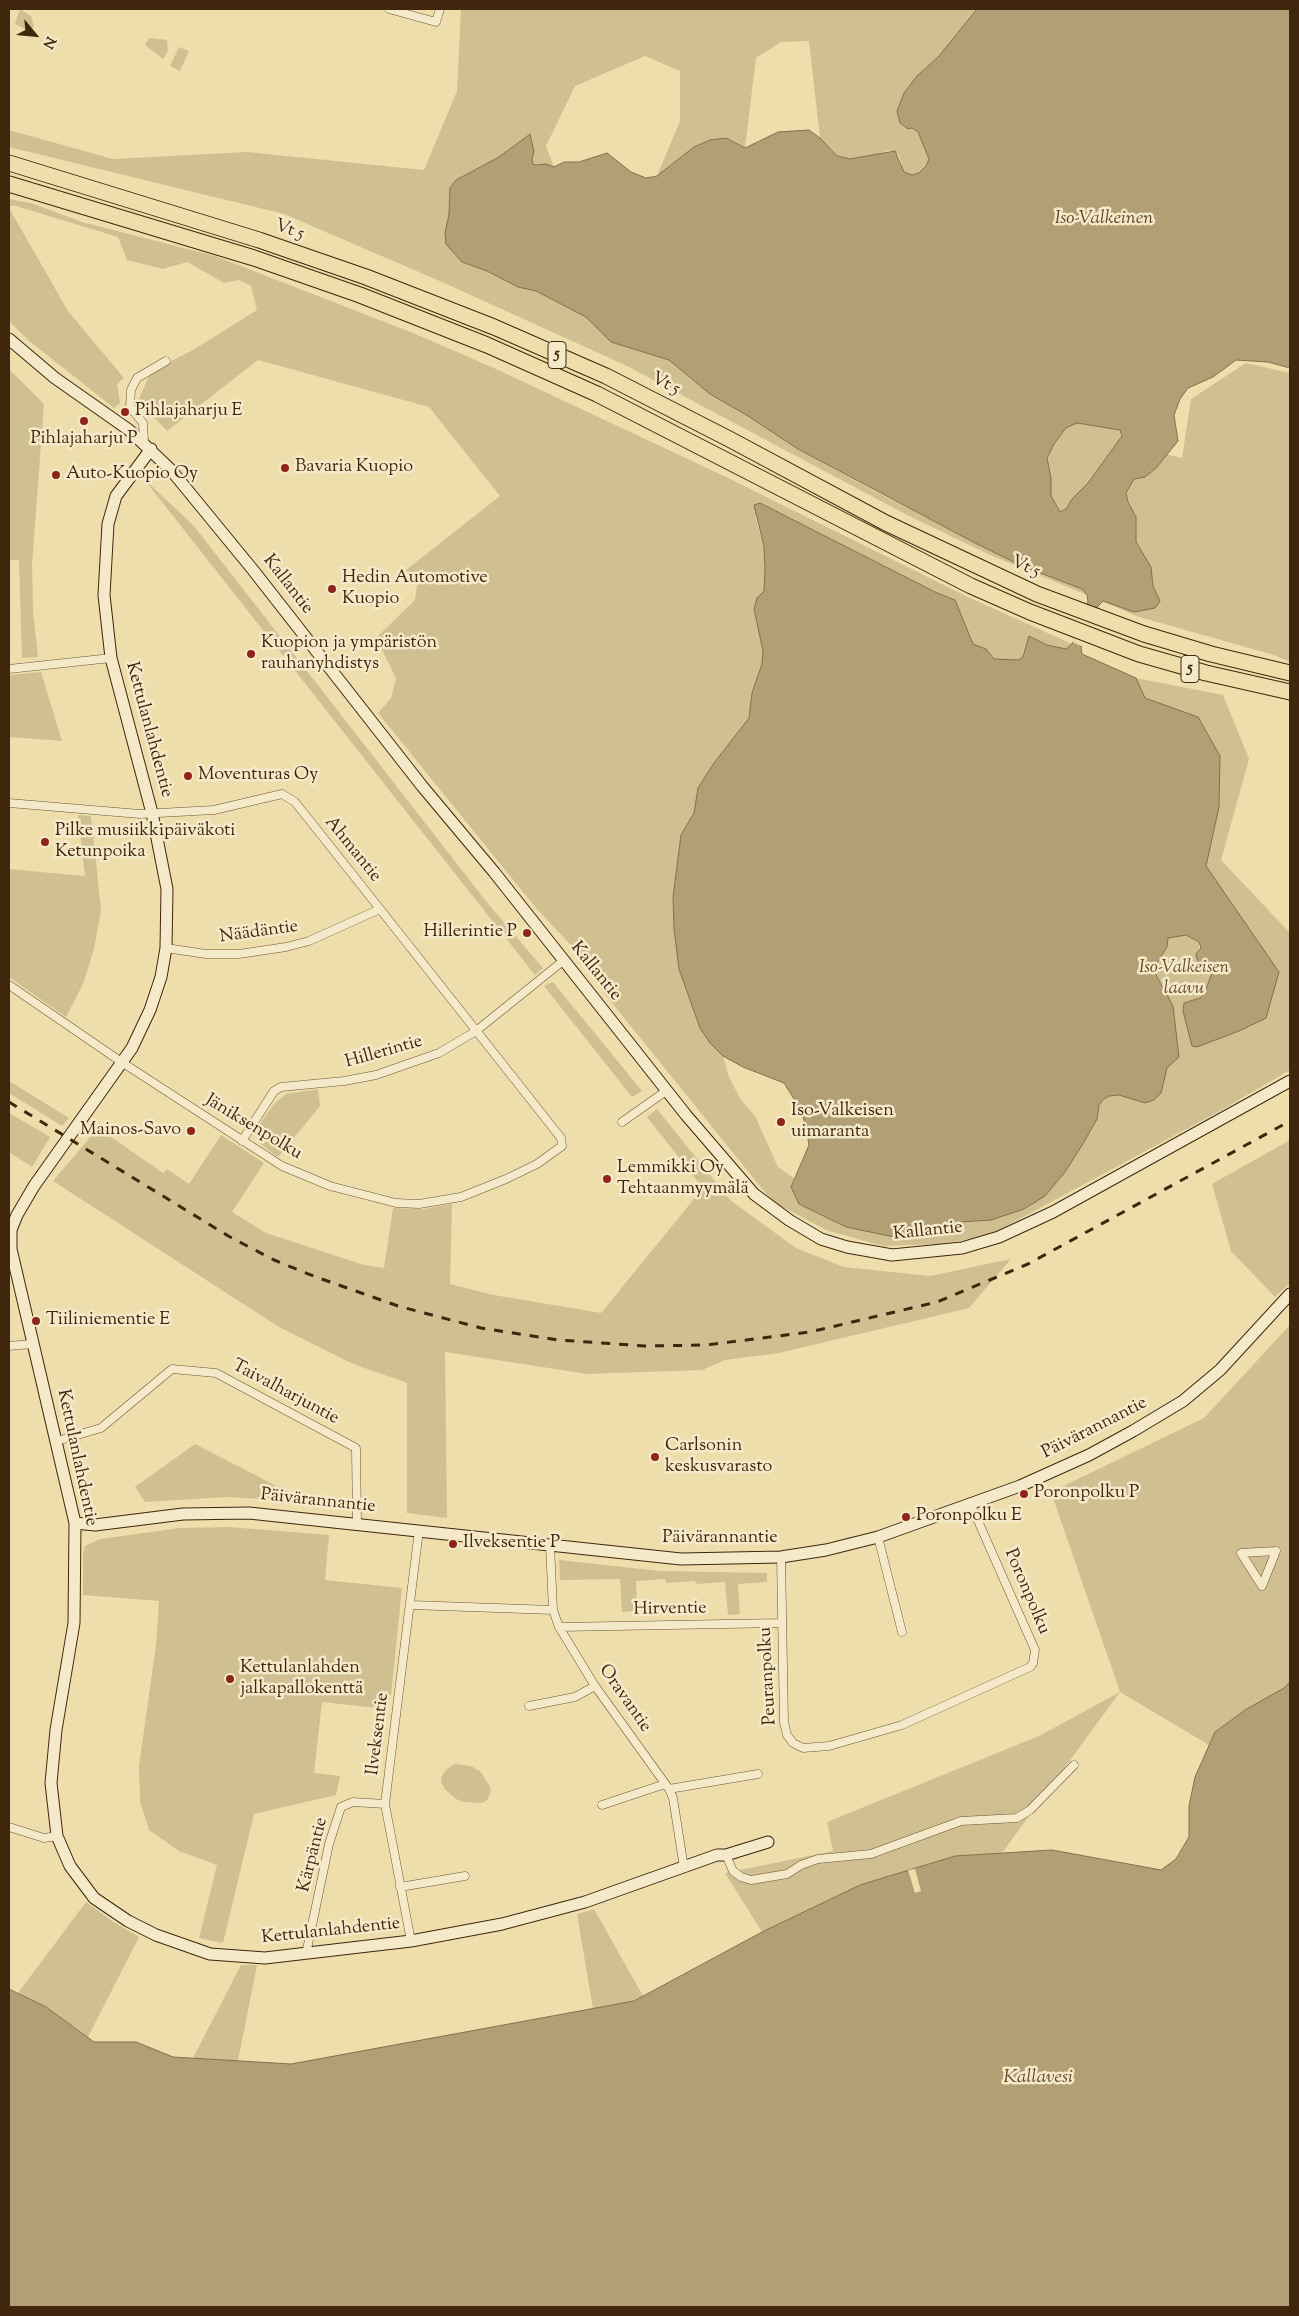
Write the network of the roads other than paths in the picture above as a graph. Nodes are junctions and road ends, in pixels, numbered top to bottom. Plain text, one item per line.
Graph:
1 (389, 9) edge
2 (440, 9) edge
3 (9, 163) edge
4 (9, 184) edge
5 (9, 339) edge
6 (166, 361) dead end
7 (148, 446) junction
8 (111, 658) junction
9 (9, 669) edge
10 (1290, 673) edge
11 (1290, 692) edge
12 (9, 803) edge
13 (152, 813) junction
14 (380, 909) junction
15 (166, 948) junction
16 (563, 961) junction
17 (9, 985) edge
18 (476, 1032) junction
19 (123, 1063) junction
20 (1290, 1081) edge
21 (666, 1091) junction
22 (622, 1122) dead end
23 (242, 1141) junction
24 (562, 1146) joint
25 (10, 1230) edge
26 (1290, 1294) edge
27 (32, 1344) junction
28 (9, 1346) edge
29 (57, 1441) junction
30 (971, 1504) junction
31 (75, 1523) junction
32 (357, 1523) junction
33 (420, 1530) junction
34 (878, 1537) junction
35 (550, 1545) junction
36 (1241, 1553) joint
37 (781, 1557) junction
38 (411, 1605) junction
39 (553, 1610) junction
40 (781, 1624) junction
41 (559, 1627) junction
42 (902, 1632) dead end
43 (595, 1686) junction
44 (529, 1706) dead end
45 (924, 1715) joint
46 (1074, 1765) dead end
47 (758, 1774) dead end
48 (667, 1787) junction
49 (385, 1804) junction
50 (602, 1805) dead end
51 (9, 1827) edge
52 (56, 1836) junction
53 (768, 1842) dead end
54 (726, 1855) junction
55 (684, 1868) junction
56 (465, 1876) dead end
57 (400, 1887) junction
58 (411, 1941) junction
59 (306, 1954) junction

1 - 2 street
3 - 10 highway, Vt 5 / 5
4 - 11 highway, Vt 5 / 5
5 - 7 street, Kallantie
6 - 7 street
7 - 8 street, Kettulanlahdentie
7 - 16 street, Kallantie
8 - 9 street
8 - 13 street, Kettulanlahdentie
12 - 13 street, Ahmantie
13 - 14 street, Ahmantie
13 - 15 street, Kettulanlahdentie
14 - 15 street, Näädäntie
14 - 18 street, Ahmantie
15 - 19 street, Kettulanlahdentie
16 - 18 street, Hillerintie
16 - 21 street, Kallantie
17 - 19 street, Jäniksenpolku
18 - 23 street, Hillerintie
18 - 24 street, Ahmantie
19 - 23 street, Jäniksenpolku
19 - 25 street, Kettulanlahdentie
20 - 21 street, Kallantie
21 - 22 street
23 - 24 street, Jäniksenpolku
25 - 27 street, Kettulanlahdentie
26 - 30 street, Päivärannantie
27 - 28 street
27 - 29 street, Kettulanlahdentie
29 - 31 street, Kettulanlahdentie
29 - 32 street, Taivalharjuntie
30 - 34 street, Päivärannantie
30 - 45 street, Poronpolku
31 - 32 street, Päivärannantie
31 - 52 street, Kettulanlahdentie
32 - 33 street, Päivärannantie
33 - 35 street, Päivärannantie
33 - 38 street, Ilveksentie
34 - 37 street, Päivärannantie
34 - 42 street
35 - 37 street, Päivärannantie
35 - 39 street, Oravantie
36 - 36 street
37 - 40 street, Peuranpolku
38 - 39 street
38 - 49 street, Ilveksentie
39 - 41 street, Oravantie
40 - 41 street, Hirventie
40 - 45 street, Peuranpolku
41 - 43 street, Oravantie
43 - 44 street
43 - 48 street, Oravantie
46 - 54 street
47 - 48 street
48 - 50 street
48 - 55 street, Oravantie
49 - 57 street, Ilveksentie
49 - 59 street, Kärpäntie
51 - 52 street
52 - 59 street, Kettulanlahdentie
53 - 54 street, Kettulanlahdentie
54 - 55 street, Kettulanlahdentie
55 - 58 street, Kettulanlahdentie
56 - 57 street
57 - 58 street, Ilveksentie
58 - 59 street, Kettulanlahdentie

